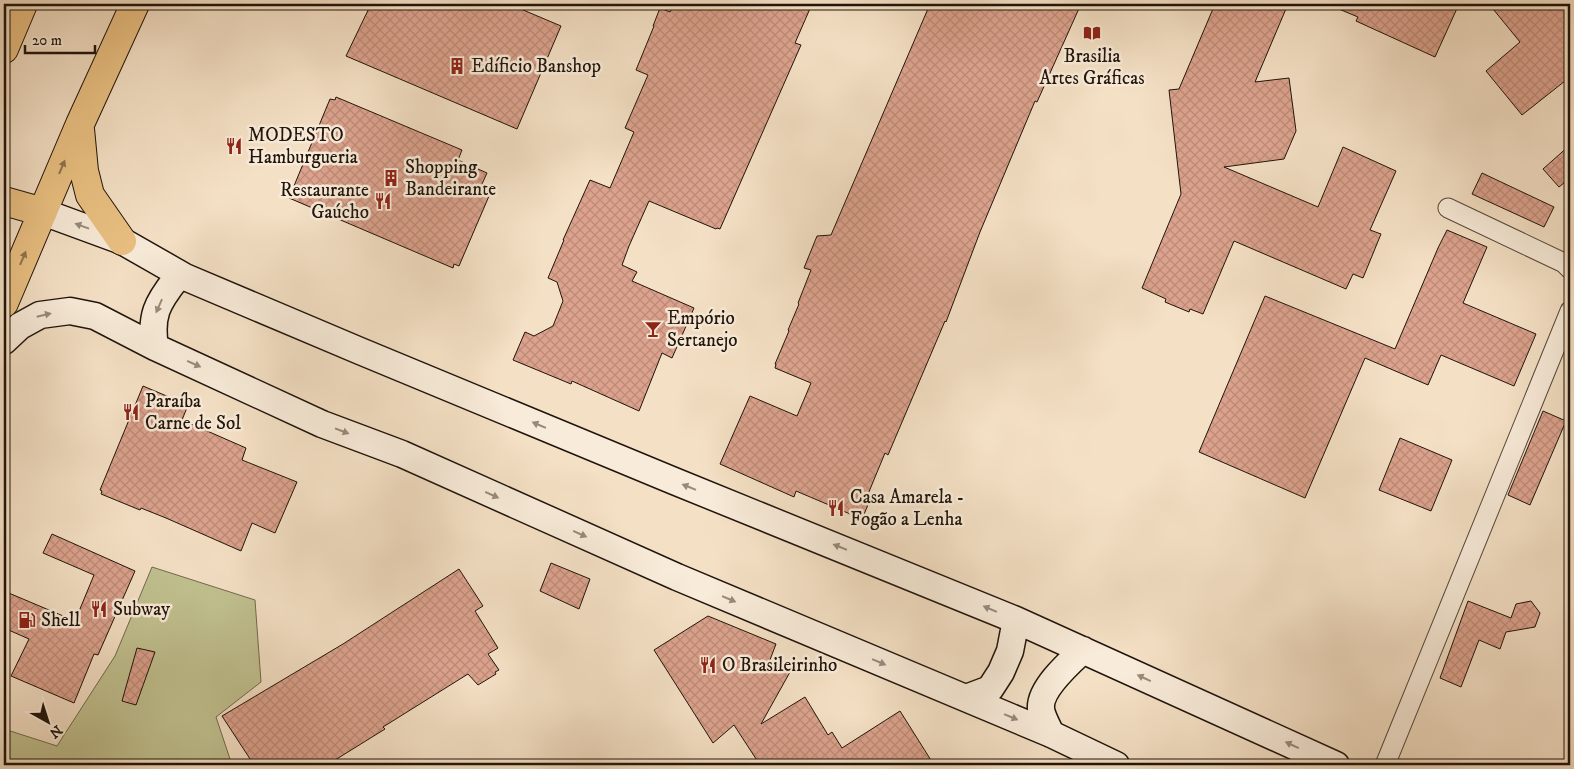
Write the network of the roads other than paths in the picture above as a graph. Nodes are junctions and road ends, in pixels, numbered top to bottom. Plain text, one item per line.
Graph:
1 (23, 4) edge
2 (135, 4) edge
3 (4, 48) edge
4 (80, 124) junction
5 (4, 201) edge
6 (1448, 208) dead end
7 (43, 212) junction
8 (122, 241) junction
9 (1570, 269) edge
10 (185, 277) junction
11 (4, 303) edge
12 (1570, 311) edge
13 (4, 341) edge
14 (156, 347) junction
15 (1016, 620) junction
16 (1083, 650) junction
17 (966, 698) junction
18 (1051, 734) junction
19 (1116, 765) edge
20 (1336, 765) edge
21 (1385, 765) edge

1 - 3 highway
2 - 4 highway
7 -> 4 highway
4 - 8 highway
5 - 7 highway
6 - 9 street
8 -> 7 main road
11 -> 7 highway
8 - 10 main road
10 -> 14 main road
15 -> 10 main road
12 - 21 street
13 -> 14 main road
14 -> 17 main road
15 - 16 main road
15 - 17 main road
16 - 18 main road
20 -> 16 main road
17 -> 18 main road
18 - 19 main road

